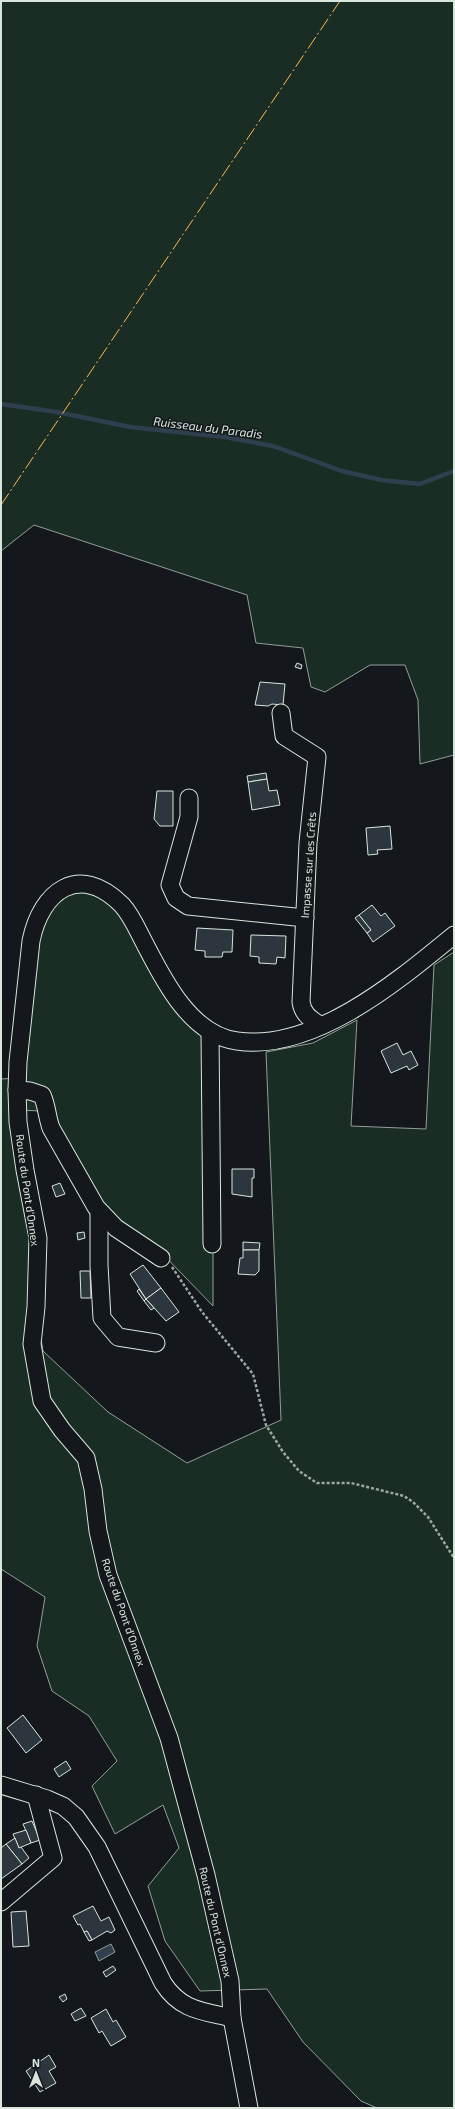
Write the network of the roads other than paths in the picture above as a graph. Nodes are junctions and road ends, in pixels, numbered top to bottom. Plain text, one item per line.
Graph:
1 (281, 713) dead end
2 (189, 798) dead end
3 (305, 918) junction
4 (454, 936) edge
5 (321, 1026) junction
6 (210, 1032) junction
7 (17, 1090) junction
8 (100, 1211) junction
9 (212, 1244) dead end
10 (161, 1258) road end
11 (156, 1343) dead end
12 (1, 1785) edge
13 (36, 1795) junction
14 (1, 1902) edge
15 (232, 2018) junction
16 (249, 2108) edge

1 - 3 street, Impasse sur les Crêts
2 - 3 street
3 - 5 street, Impasse sur les Crêts
4 - 5 street, Route du Pont d'Onnex
5 - 6 street, Route du Pont d'Onnex
6 - 7 street, Route du Pont d'Onnex
6 - 9 street
7 - 8 street
7 - 15 street, Route du Pont d'Onnex
8 - 10 street
8 - 11 street
12 - 13 street
13 - 14 street
13 - 15 street
15 - 16 street, Route du Pont d'Onnex

